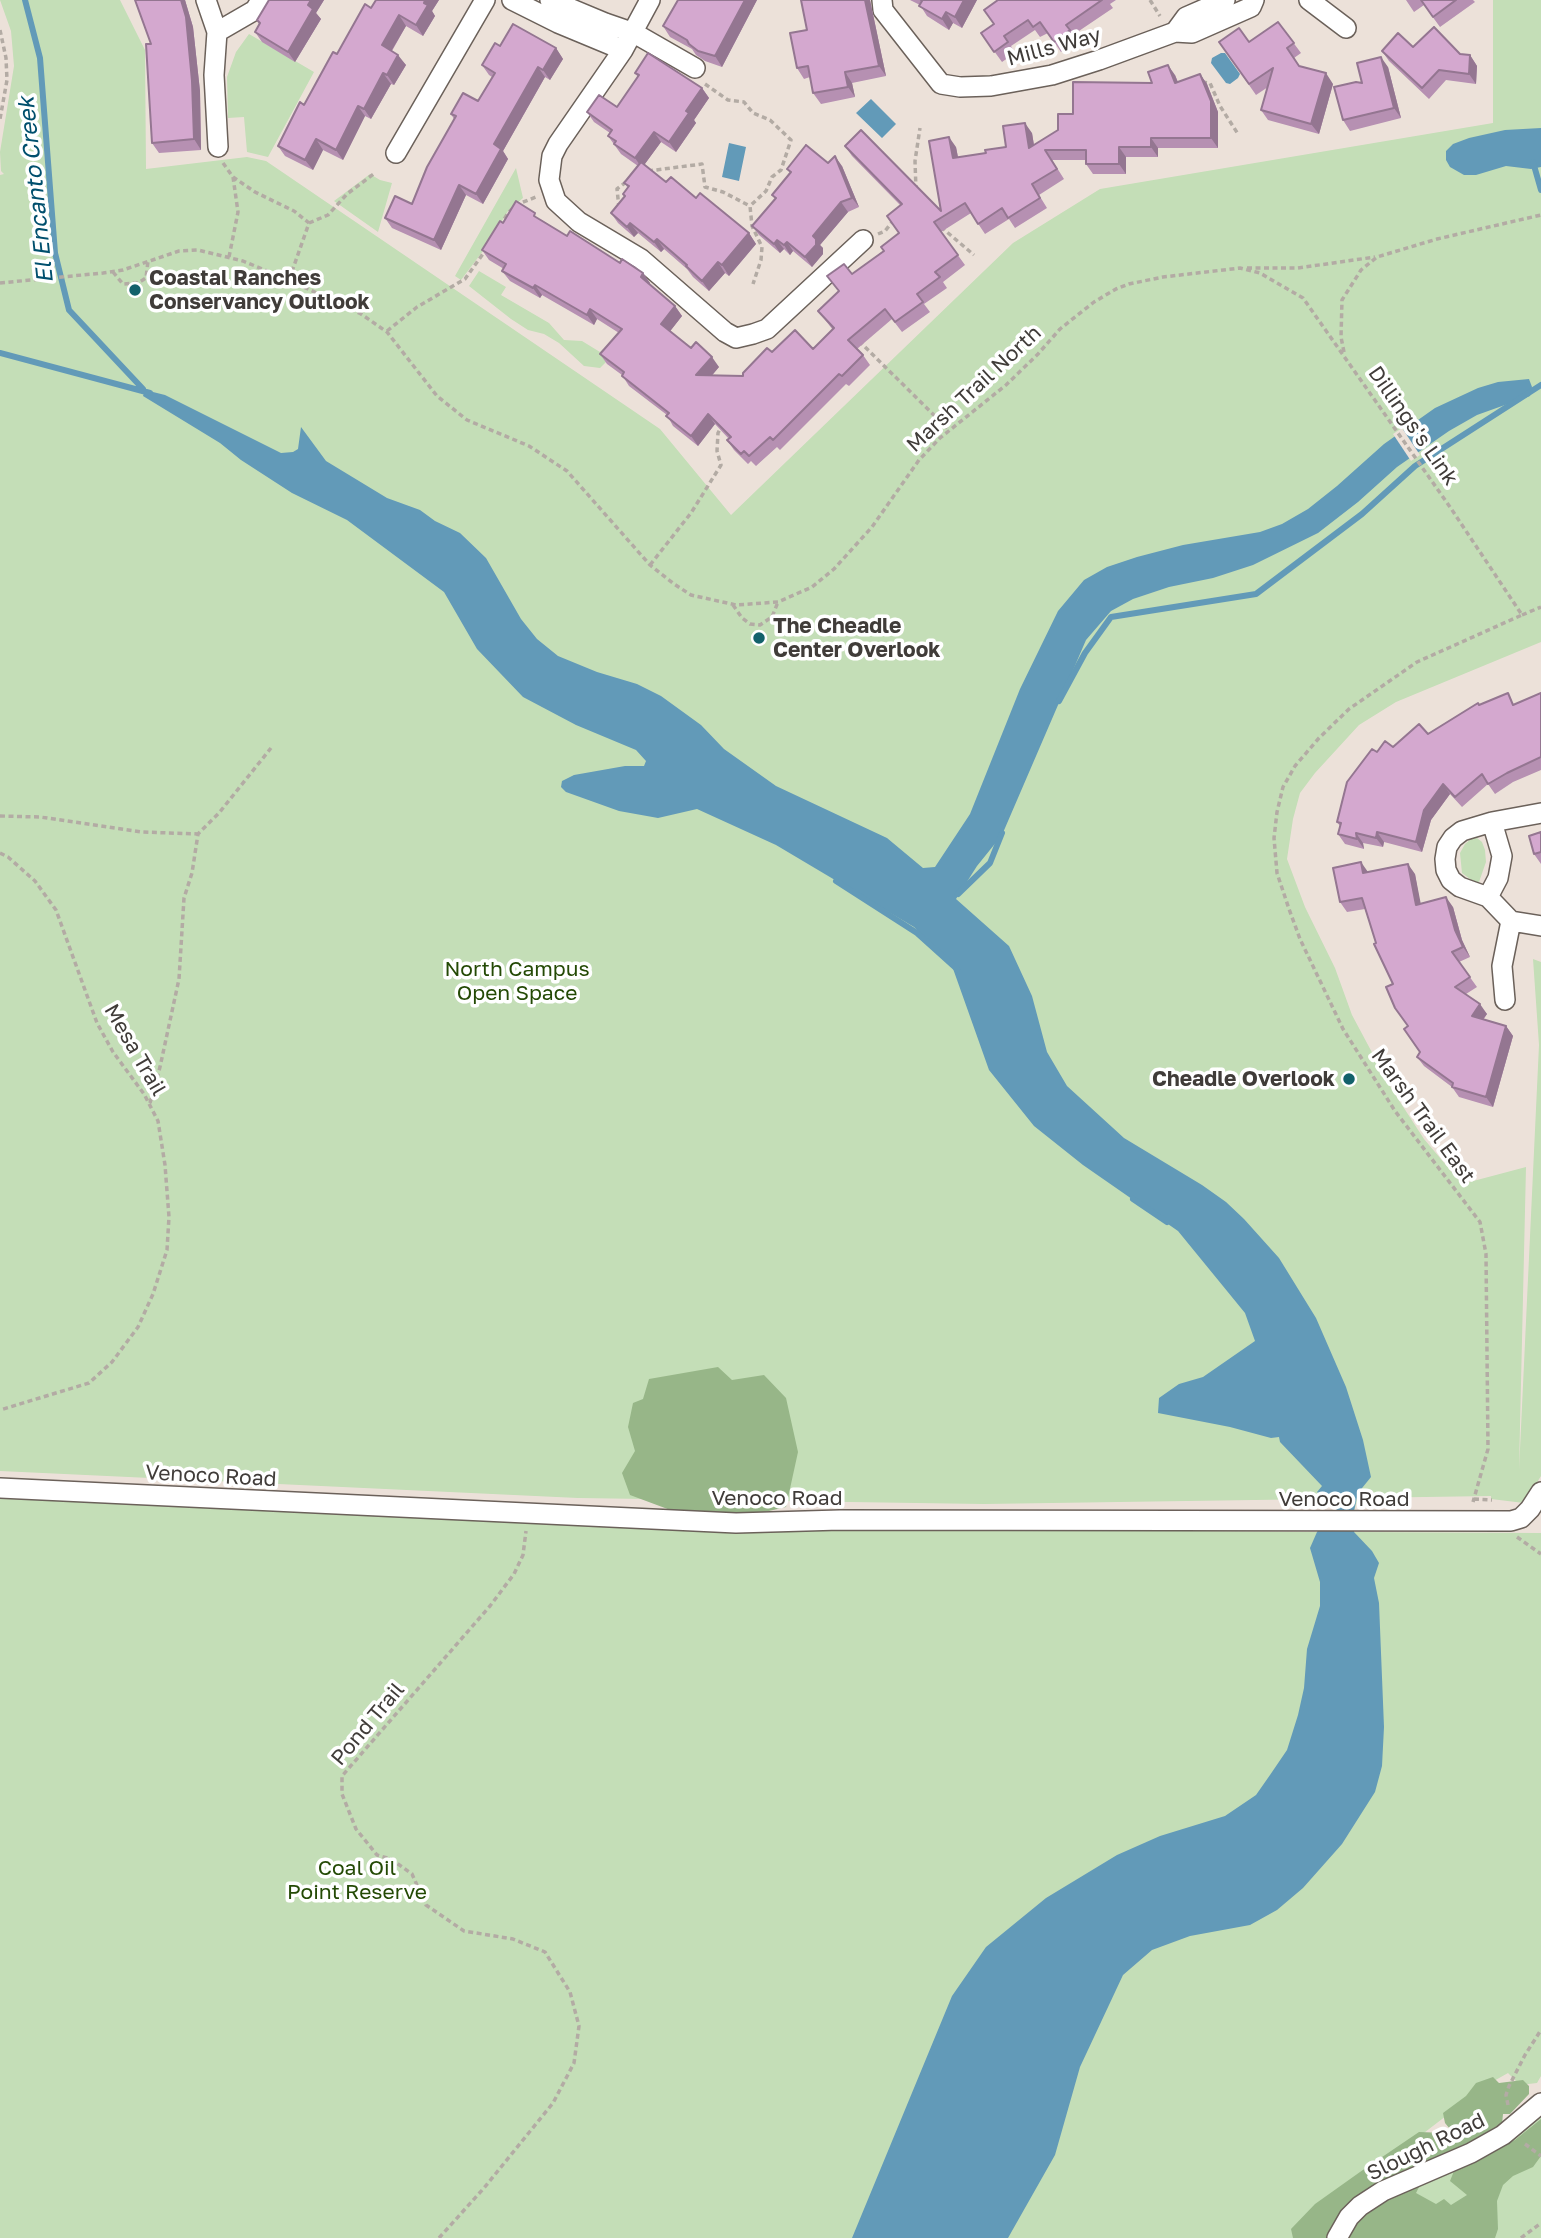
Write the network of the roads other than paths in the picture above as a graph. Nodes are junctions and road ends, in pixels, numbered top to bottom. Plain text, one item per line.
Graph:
1 (206, 0) edge
2 (261, 0) edge
3 (485, 0) edge
4 (512, 0) edge
5 (550, 0) edge
6 (650, 0) edge
7 (882, 0) edge
8 (1225, 0) edge
9 (1254, 0) edge
10 (1309, 0) edge
11 (1346, 28) dead end
12 (217, 32) junction
13 (1175, 32) junction
14 (634, 33) junction
15 (623, 50) junction
16 (697, 74) road end
17 (219, 151) road end
18 (396, 153) dead end
19 (863, 240) dead end
20 (1541, 813) edge
21 (1492, 822) junction
22 (1488, 897) junction
23 (1511, 921) junction
24 (1541, 926) edge
25 (1505, 1000) dead end
26 (0, 1488) edge
27 (1541, 1492) edge
28 (1541, 2102) edge
29 (1337, 2238) edge

1 - 12 street
2 - 12 street
3 - 18 street
4 - 15 street
5 - 14 street
6 - 14 street
7 - 13 street, Mills Way
8 - 13 street, Mills Way
9 - 13 street, Mills Way
10 - 11 street
12 - 17 street
14 - 15 street
14 - 16 street
15 - 19 street
20 - 21 street
21 - 22 street
21 - 22 street
22 - 23 street
23 - 24 street
23 - 25 street
26 - 27 street, Venoco Road
28 - 29 street, Slough Road

